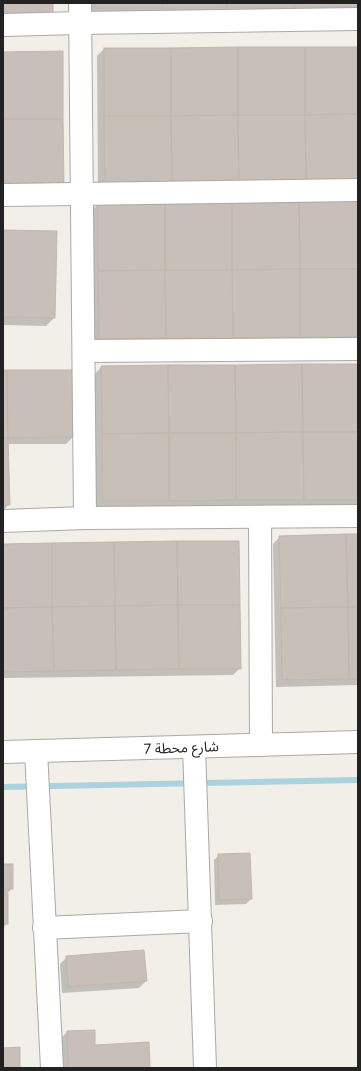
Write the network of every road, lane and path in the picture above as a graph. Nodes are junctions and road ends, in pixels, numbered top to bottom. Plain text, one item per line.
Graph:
1 (80, 13) edge
2 (358, 19) edge
3 (3, 25) edge
4 (358, 190) edge
5 (82, 193) junction
6 (3, 195) edge
7 (358, 349) edge
8 (84, 350) junction
9 (358, 516) edge
10 (260, 517) junction
11 (85, 518) junction
12 (3, 521) edge
13 (358, 742) edge
14 (262, 745) junction
15 (194, 747) junction
16 (36, 751) junction
17 (3, 752) edge
18 (201, 920) junction
19 (44, 928) junction
20 (52, 1068) edge
21 (205, 1068) edge

1 - 2 street
1 - 3 street
1 - 5 street
4 - 5 street
5 - 6 street
5 - 8 street
7 - 8 street
8 - 11 street
9 - 10 street
10 - 11 street
10 - 14 street
11 - 12 street
13 - 14 street, شارع محطة 7
14 - 15 street, شارع محطة 7
15 - 16 street, شارع محطة 7
15 - 18 street
16 - 17 street, شارع محطة 7
16 - 19 street
18 - 19 street
18 - 21 street
19 - 20 street

